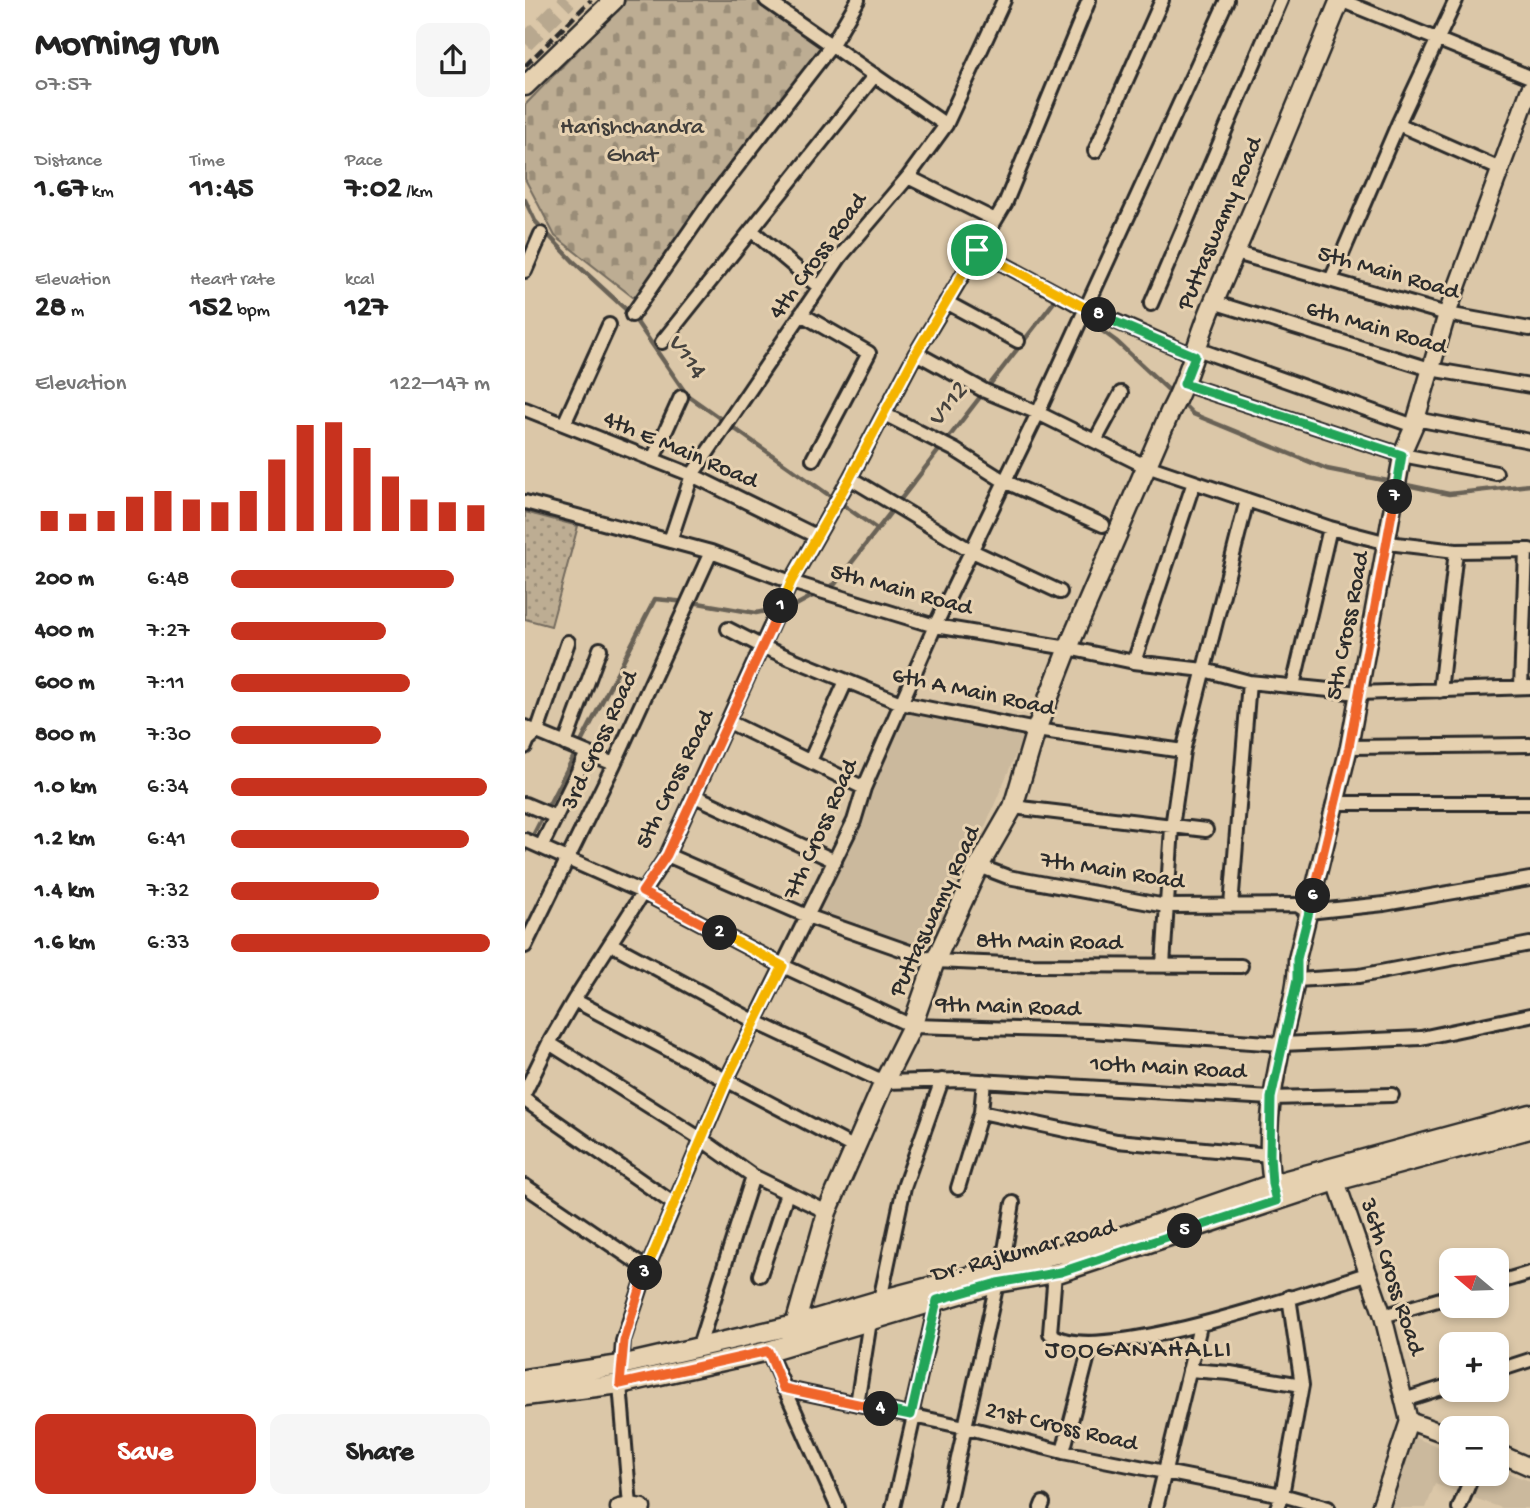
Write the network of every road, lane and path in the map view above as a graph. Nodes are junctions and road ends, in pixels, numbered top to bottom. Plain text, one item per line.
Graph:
1 (614, 0) edge
2 (766, 0) edge
3 (859, 0) edge
4 (1004, 0) edge
5 (1089, 0) edge
6 (1162, 0) edge
7 (1227, 0) edge
8 (1281, 0) edge
9 (1340, 0) edge
10 (1456, 0) edge
11 (1437, 38) junction
12 (831, 46) junction
13 (875, 75) junction
14 (1530, 77) edge
15 (525, 86) edge
16 (1530, 89) edge
17 (946, 124) junction
18 (1398, 124) junction
19 (1095, 151) dead end
20 (1500, 169) junction
21 (908, 177) junction
22 (995, 220) junction
23 (751, 230) junction
24 (541, 234) dead end
25 (977, 250) junction
26 (1236, 253) junction
27 (525, 271) edge
28 (1331, 280) junction
29 (819, 287) junction
30 (946, 302) junction
31 (1213, 302) junction
32 (1151, 304) dead end
33 (1083, 313) junction
34 (801, 314) junction
35 (1447, 314) junction
36 (632, 315) dead end
37 (609, 325) dead end
38 (1530, 329) edge
39 (1018, 341) dead end
40 (662, 342) dead end
41 (916, 353) junction
42 (1196, 353) junction
43 (1430, 369) junction
44 (1530, 386) edge
45 (1121, 393) dead end
46 (681, 397) dead end
47 (1178, 398) junction
48 (525, 409) edge
49 (1038, 413) junction
50 (884, 414) junction
51 (564, 424) junction
52 (1414, 426) junction
53 (1095, 441) junction
54 (1530, 441) edge
55 (1402, 455) junction
56 (653, 459) junction
57 (813, 459) dead end
58 (1147, 466) junction
59 (1496, 473) dead end
60 (692, 475) junction
61 (850, 478) junction
62 (1004, 481) junction
63 (1194, 482) junction
64 (1247, 500) junction
65 (525, 502) edge
66 (1103, 525) dead end
67 (1330, 528) junction
68 (816, 536) junction
69 (670, 541) junction
70 (1388, 543) junction
71 (970, 550) junction
72 (1528, 550) edge
73 (1456, 551) junction
74 (711, 552) junction
75 (791, 582) junction
76 (1060, 592) dead end
77 (935, 626) junction
78 (728, 629) dead end
79 (568, 642) dead end
80 (763, 647) junction
81 (1068, 648) junction
82 (600, 649) dead end
83 (1134, 662) junction
84 (1204, 670) junction
85 (846, 681) junction
86 (1249, 682) junction
87 (1293, 686) junction
88 (1526, 687) edge
89 (1440, 691) junction
90 (1359, 693) junction
91 (901, 704) junction
92 (729, 722) junction
93 (531, 730) edge
94 (1036, 730) junction
95 (1530, 745) edge
96 (525, 747) edge
97 (1349, 747) junction
98 (577, 749) junction
99 (1183, 751) junction
100 (810, 761) junction
101 (614, 764) junction
102 (865, 788) junction
103 (695, 796) junction
104 (1336, 803) junction
105 (1530, 803) edge
106 (525, 804) edge
107 (1013, 807) junction
108 (548, 814) junction
109 (1172, 827) junction
110 (1206, 830) dead end
111 (534, 844) edge
112 (667, 855) junction
113 (569, 858) junction
114 (835, 861) junction
115 (979, 866) junction
116 (1530, 878) edge
117 (642, 892) junction
118 (1166, 906) junction
119 (1231, 906) junction
120 (1308, 912) junction
121 (807, 916) junction
122 (611, 944) junction
123 (1530, 944) edge
124 (525, 946) edge
125 (935, 961) junction
126 (1163, 965) junction
127 (783, 966) junction
128 (1241, 966) dead end
129 (1297, 980) junction
130 (574, 1000) junction
131 (1530, 1015) edge
132 (756, 1022) junction
133 (912, 1026) junction
134 (549, 1043) junction
135 (1282, 1044) junction
136 (727, 1079) junction
137 (942, 1080) junction
138 (984, 1081) junction
139 (884, 1082) junction
140 (525, 1092) edge
141 (1392, 1095) dead end
142 (1271, 1098) junction
143 (525, 1100) edge
144 (981, 1112) junction
145 (1530, 1114) edge
146 (1530, 1129) edge
147 (701, 1139) junction
148 (855, 1148) junction
149 (1270, 1155) junction
150 (753, 1176) junction
151 (1336, 1181) junction
152 (525, 1186) edge
153 (958, 1188) dead end
154 (1274, 1192) junction
155 (787, 1193) junction
156 (1013, 1203) dead end
157 (674, 1204) junction
158 (827, 1212) junction
159 (646, 1269) junction
160 (1055, 1273) junction
161 (1530, 1273) edge
162 (1367, 1274) junction
163 (760, 1275) dead end
164 (999, 1276) junction
165 (1509, 1279) edge
166 (1289, 1297) junction
167 (880, 1300) junction
168 (937, 1300) junction
169 (1439, 1300) edge
170 (1383, 1316) junction
171 (870, 1321) junction
172 (795, 1325) junction
173 (1200, 1326) junction
174 (1091, 1344) junction
175 (699, 1346) junction
176 (768, 1351) junction
177 (1528, 1363) edge
178 (621, 1365) junction
179 (1509, 1368) edge
180 (1189, 1370) junction
181 (525, 1378) edge
182 (620, 1384) junction
183 (1302, 1385) junction
184 (783, 1388) junction
185 (1439, 1389) edge
186 (525, 1396) edge
187 (1404, 1400) junction
188 (857, 1404) junction
189 (912, 1415) junction
190 (1409, 1422) junction
191 (965, 1427) junction
192 (1439, 1432) edge
193 (1063, 1452) junction
194 (1509, 1458) edge
195 (1530, 1467) edge
196 (1164, 1473) junction
197 (1468, 1486) edge
198 (1279, 1502) edge
199 (630, 1507) edge
200 (838, 1508) edge
201 (893, 1508) edge
202 (947, 1508) edge
203 (1156, 1508) edge
204 (1328, 1508) edge
205 (1380, 1508) edge
206 (1459, 1508) edge

1 - 15 main road
2 - 12 street
3 - 12 street
4 - 17 street, 4th Cross Road
5 - 22 street, 5th Cross Road
6 - 19 street
7 - 33 street
8 - 32 street
9 - 11 street
9 - 26 main road, Puttaswamy Road
10 - 11 street
11 - 14 street
11 - 18 street
12 - 13 street
12 - 36 street
13 - 17 street
13 - 23 street
16 - 20 street, 5th Cross Road
17 - 21 street, 4th Cross Road
18 - 20 street
18 - 28 street
20 - 35 street, 5th Cross Road
21 - 22 street
21 - 29 street, 4th Cross Road
22 - 25 street, 5th Cross Road
23 - 29 street
23 - 40 street
24 - 27 street
25 - 30 street, 5th Cross Road
25 - 33 street
26 - 28 street, 5th Main Road
26 - 31 main road, Puttaswamy Road
28 - 35 street, 5th Main Road
29 - 34 street, 4th Cross Road
30 - 39 street
30 - 41 street, 5th Cross Road
31 - 42 main road, Puttaswamy Road
31 - 43 street, 6th Main Road
33 - 42 street
33 - 49 street, 7th Cross Road
34 - 57 street
34 - 60 street, 4th Cross Road
35 - 38 street, 5th Main Road
35 - 43 street, 5th Cross Road
37 - 51 street
41 - 49 street
41 - 50 street, 5th Cross Road
42 - 47 main road, Puttaswamy Road
42 - 52 street
43 - 44 street, 6th Main Road
43 - 52 street, 5th Cross Road
45 - 53 street
46 - 56 street
47 - 55 street
47 - 58 main road, Puttaswamy Road
48 - 51 street, 4th E Main Road
49 - 53 street
49 - 62 street, 7th Cross Road
50 - 61 street, 5th Cross Road
50 - 62 street
51 - 56 street, 4th E Main Road
52 - 54 street
52 - 55 street, 5th Cross Road
53 - 58 street
55 - 59 street
55 - 70 street, 5th Cross Road
56 - 60 street, 4th E Main Road
58 - 63 street
58 - 81 main road, Puttaswamy Road
60 - 68 street, 4th E Main Road
60 - 69 street, 4th Cross Road
61 - 68 street, 5th Cross Road
61 - 71 street
62 - 66 street
62 - 71 street, 7th Cross Road
63 - 64 street
63 - 83 street
64 - 67 street
64 - 84 street
65 - 69 street, 5th Main Road
67 - 70 street
67 - 87 street
68 - 75 street, 5th Cross Road
69 - 74 street, 5th Main Road
70 - 73 street
70 - 90 street, 5th Cross Road
71 - 76 street
71 - 77 street, 7th Cross Road
72 - 73 street
72 - 88 street
73 - 89 street
74 - 75 street, 5th Main Road
74 - 101 street, 3rd Cross Road
75 - 77 street, 5th Main Road
75 - 80 street, 5th Cross Road
77 - 81 street, 5th Main Road
77 - 91 street, 7th Cross Road
78 - 80 street, 6th A Main Road
79 - 93 street
80 - 85 street, 6th A Main Road
80 - 92 street, 5th Cross Road
81 - 83 street, 5th Main Road
81 - 94 main road, Puttaswamy Road
82 - 98 street
83 - 84 street, 5th Main Road
84 - 86 street, 5th Main Road
84 - 99 street
85 - 91 street, 6th A Main Road
85 - 100 street
86 - 87 street, 5th Main Road
86 - 119 street
87 - 90 street, 5th Main Road
88 - 89 street, 5th Main Road
89 - 90 street, 5th Main Road
90 - 97 street, 5th Cross Road
91 - 94 street, 6th A Main Road
91 - 102 street, 7th Cross Road
92 - 100 street
92 - 103 street, 5th Cross Road
93 - 96 street
93 - 98 street
94 - 99 street, 6th A Main Road
94 - 107 main road, Puttaswamy Road
95 - 97 street
97 - 104 street, 5th Cross Road
98 - 101 street
98 - 108 street
99 - 109 street
100 - 102 street
101 - 113 street, 3rd Cross Road
102 - 114 street, 7th Cross Road
103 - 112 street, 5th Cross Road
103 - 114 street
104 - 105 street
104 - 120 street, 5th Cross Road
106 - 108 street
107 - 109 street
107 - 115 main road, Puttaswamy Road
108 - 111 street
109 - 110 street
109 - 118 street
111 - 113 street, 9th Main Road
112 - 117 street, 5th Cross Road
112 - 121 street, 8th Main Road
113 - 117 street, 9th Main Road
113 - 124 street, 3rd Cross Road
114 - 121 street, 7th Cross Road
115 - 118 street, 7th Main Road
115 - 125 main road, Puttaswamy Road
116 - 120 street, 7th Main Road
117 - 122 street, 5th Cross Road
117 - 127 street, 9th Main Road
118 - 119 street, 7th Main Road
118 - 126 street
119 - 120 street, 7th Main Road
120 - 129 street, 5th Cross Road
121 - 125 street, 8th Main Road
121 - 127 street, 7th Cross Road
122 - 130 street, 5th Cross Road
122 - 132 street
123 - 129 street
125 - 126 street, 8th Main Road
125 - 133 main road, Puttaswamy Road
126 - 128 street, 8th Main Road
127 - 132 street, 7th Cross Road
127 - 133 street, 9th Main Road
129 - 135 street, 5th Cross Road
130 - 134 street, 5th Cross Road
130 - 136 street
131 - 135 street, 9th Main Road
132 - 136 street, 7th Cross Road
132 - 139 street
133 - 135 street, 9th Main Road
133 - 139 main road, Puttaswamy Road
134 - 140 street, 5th Cross Road
134 - 147 street
135 - 142 street, 5th Cross Road
136 - 147 street, 7th Cross Road
136 - 148 street
137 - 138 street, 10th Main Road
137 - 139 street, 10th Main Road
137 - 167 street
138 - 142 street, 10th Main Road
138 - 144 street
139 - 148 main road, Puttaswamy Road
141 - 142 street, 10th Main Road
142 - 149 street, 5th Cross Road
143 - 157 street
144 - 149 street
144 - 153 street
145 - 154 main road, Dr. Rajkumar Road
146 - 151 main road, Dr. Rajkumar Road
147 - 150 street
147 - 157 street, 7th Cross Road
148 - 158 main road, Puttaswamy Road
149 - 154 street, 5th Cross Road
150 - 155 street
150 - 175 street
151 - 154 main road, Dr. Rajkumar Road
151 - 162 street, 36th Cross Road
152 - 159 street
154 - 160 main road, Dr. Rajkumar Road
154 - 164 main road, Dr. Rajkumar Road
155 - 158 street
155 - 163 street
156 - 164 street
157 - 159 street, 7th Cross Road
158 - 172 main road, Puttaswamy Road
159 - 178 street, 7th Cross Road
160 - 164 main road, Dr. Rajkumar Road
160 - 174 street
161 - 165 street
162 - 166 street
162 - 170 street, 36th Cross Road
164 - 167 main road, Dr. Rajkumar Road
164 - 168 main road, Dr. Rajkumar Road
164 - 191 street
166 - 173 street
166 - 183 street
167 - 172 main road, Dr. Rajkumar Road
168 - 171 main road, Dr. Rajkumar Road
168 - 189 street
169 - 170 street
170 - 187 street, 36th Cross Road
171 - 176 main road, Dr. Rajkumar Road
171 - 188 street
172 - 175 main road, Dr. Rajkumar Road
173 - 174 street
173 - 180 street
174 - 193 street
175 - 178 main road, Dr. Rajkumar Road
176 - 182 main road, Dr. Rajkumar Road
176 - 184 street
177 - 179 street
178 - 181 main road, Dr. Rajkumar Road
178 - 182 street
180 - 183 street
180 - 196 street
182 - 186 main road, Dr. Rajkumar Road
182 - 199 street
183 - 198 street
184 - 188 street, 21st Cross Road
184 - 200 street
185 - 187 street
187 - 190 street, 36th Cross Road
188 - 189 street, 21st Cross Road
189 - 191 street, 21st Cross Road
189 - 201 street
190 - 192 street
190 - 205 street
191 - 193 street, 21st Cross Road
191 - 202 street
193 - 196 street, 21st Cross Road
194 - 195 street
196 - 198 street, 21st Cross Road
196 - 203 street
197 - 206 street
198 - 204 street, 21st Cross Road

